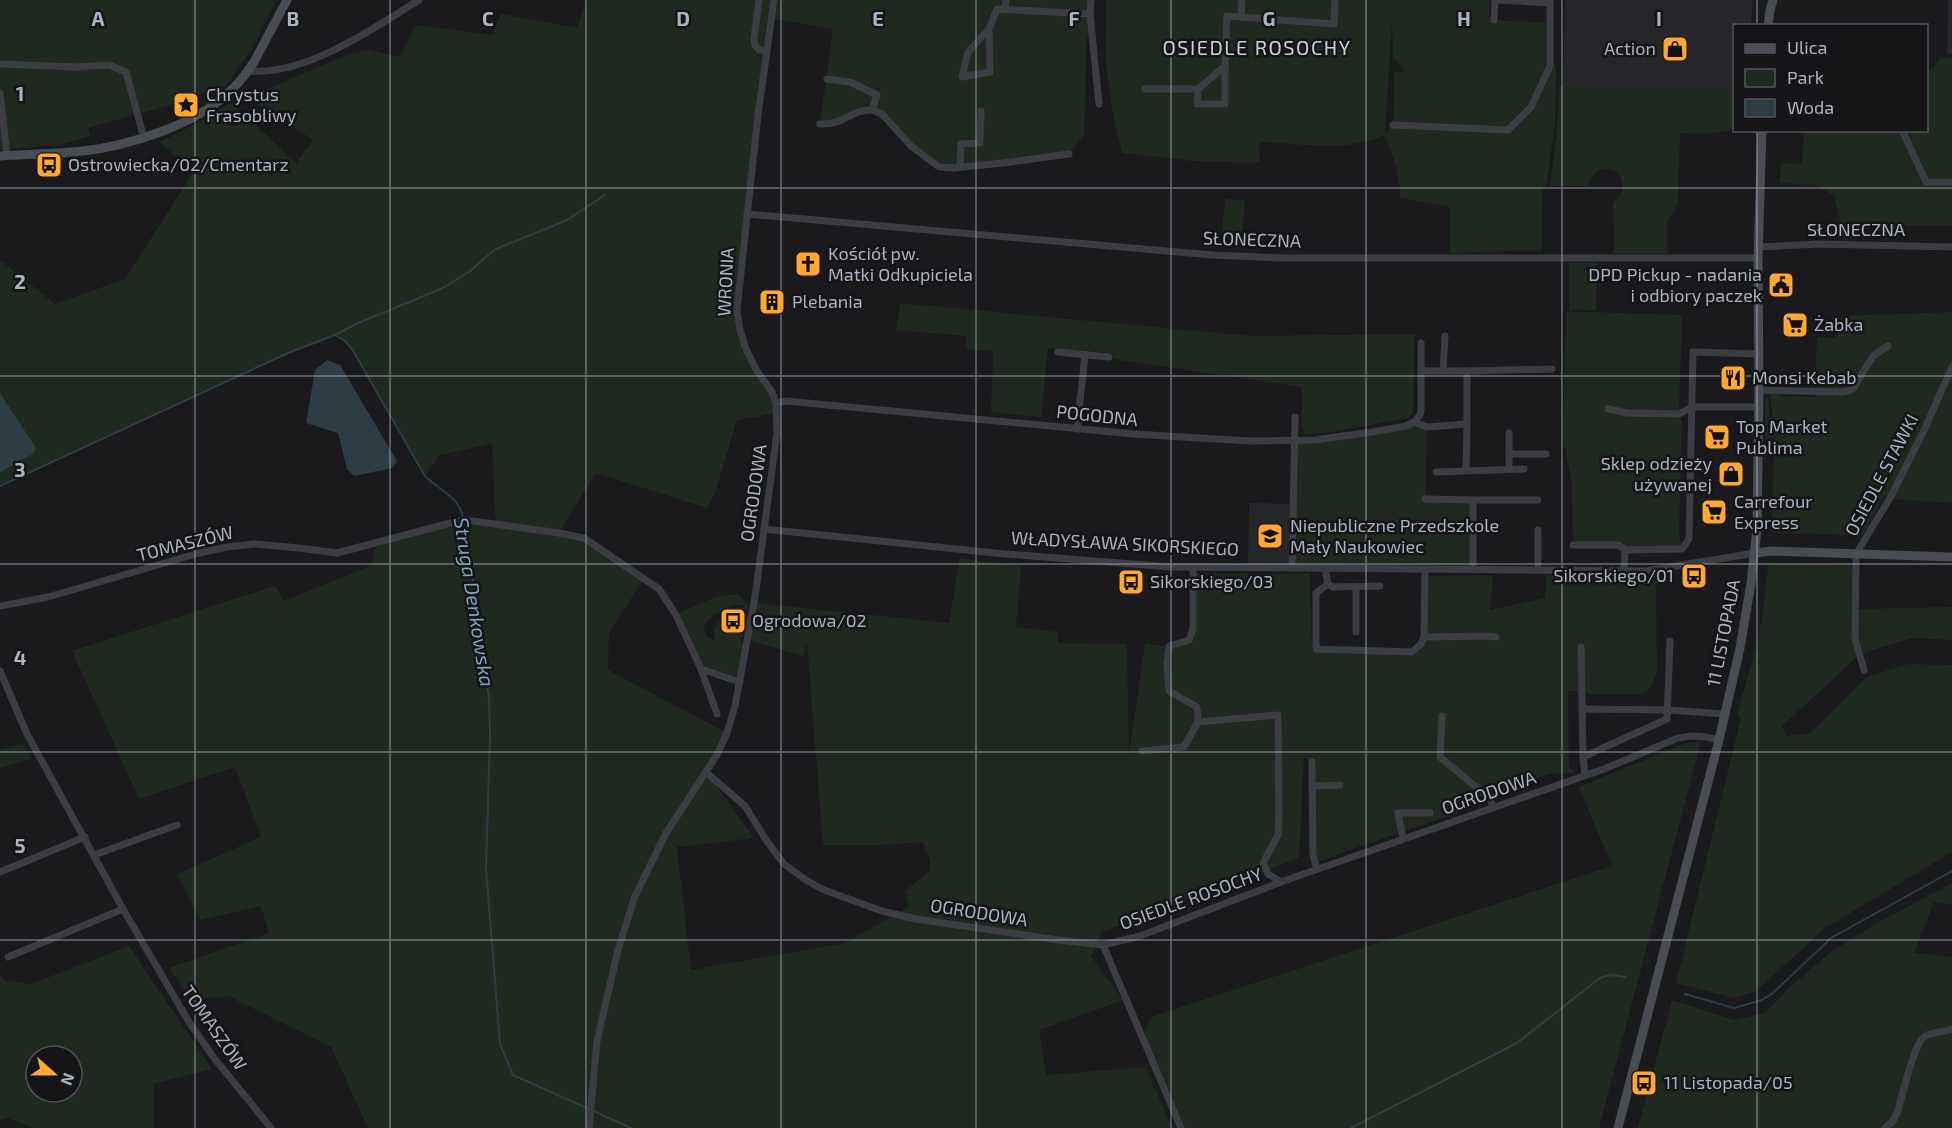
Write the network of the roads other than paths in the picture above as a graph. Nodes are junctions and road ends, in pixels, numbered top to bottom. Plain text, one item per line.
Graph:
1 (286, 0) edge
2 (419, 0) edge
3 (759, 0) edge
4 (774, 0) edge
5 (1006, 0) edge
6 (1091, 0) edge
7 (1242, 0) edge
8 (1335, 0) edge
9 (1496, 0) edge
10 (1519, 1) edge
11 (1550, 2) edge
12 (1770, 3) edge
13 (1005, 10) junction
14 (1090, 14) junction
15 (1241, 16) junction
16 (1494, 20) dead end
17 (1768, 24) edge
18 (989, 29) junction
19 (767, 51) junction
20 (0, 64) edge
21 (1225, 66) junction
22 (248, 71) junction
23 (827, 79) dead end
24 (1145, 89) dead end
25 (1198, 89) junction
26 (0, 93) edge
27 (1099, 104) dead end
28 (872, 110) junction
29 (981, 111) dead end
30 (820, 124) dead end
31 (1393, 125) dead end
32 (1762, 132) edge
33 (1903, 132) edge
34 (144, 138) junction
35 (1069, 154) dead end
36 (4, 155) edge
37 (960, 167) junction
38 (1952, 182) edge
39 (747, 214) junction
40 (1759, 247) junction
41 (1952, 247) edge
42 (1758, 258) junction
43 (1445, 336) dead end
44 (1421, 343) dead end
45 (1888, 346) dead end
46 (1059, 352) dead end
47 (1758, 354) junction
48 (1085, 355) junction
49 (1109, 357) dead end
50 (1952, 367) edge
51 (1552, 369) dead end
52 (1421, 371) junction
53 (1443, 371) junction
54 (1467, 371) junction
55 (1759, 390) junction
56 (776, 403) junction
57 (1692, 407) junction
58 (1759, 407) junction
59 (1608, 409) dead end
60 (778, 413) joint
61 (1295, 417) dead end
62 (1414, 422) junction
63 (1467, 424) junction
64 (1077, 429) junction
65 (1509, 433) dead end
66 (1294, 441) junction
67 (1509, 454) junction
68 (1546, 454) dead end
69 (1509, 469) junction
70 (1524, 469) dead end
71 (1466, 470) junction
72 (1436, 472) dead end
73 (1425, 499) dead end
74 (1473, 500) junction
75 (1538, 500) dead end
76 (764, 529) junction
77 (1538, 530) dead end
78 (1573, 545) dead end
79 (1625, 550) junction
80 (1755, 554) junction
81 (1856, 554) junction
82 (1952, 557) edge
83 (1193, 567) junction
84 (1292, 568) junction
85 (1325, 568) junction
86 (1425, 569) junction
87 (1473, 570) junction
88 (1538, 570) junction
89 (1624, 571) junction
90 (1328, 584) junction
91 (1356, 586) junction
92 (1380, 586) dead end
93 (0, 606) edge
94 (1356, 632) dead end
95 (1424, 637) junction
96 (1496, 638) dead end
97 (1670, 641) dead end
98 (1581, 647) dead end
99 (701, 669) junction
100 (1864, 670) dead end
101 (0, 671) edge
102 (740, 682) junction
103 (1582, 709) junction
104 (1669, 710) junction
105 (717, 714) dead end
106 (1725, 714) junction
107 (1442, 716) dead end
108 (1198, 722) junction
109 (1719, 740) junction
110 (1142, 752) dead end
111 (1583, 757) junction
112 (1312, 762) dead end
113 (707, 773) junction
114 (1585, 775) junction
115 (1312, 786) junction
116 (1340, 786) dead end
117 (1494, 807) junction
118 (1430, 813) dead end
119 (177, 825) dead end
120 (85, 837) junction
121 (1403, 839) junction
122 (94, 855) junction
123 (1317, 869) junction
124 (0, 872) edge
125 (1281, 882) junction
126 (123, 909) junction
127 (1103, 945) junction
128 (8, 957) dead end
129 (1952, 1029) edge
130 (589, 1127) edge
131 (271, 1128) edge
132 (1181, 1128) edge
133 (1618, 1128) edge
134 (1885, 1128) edge

1 - 22 street
2 - 22 street
3 - 19 street
4 - 19 street
5 - 13 street
6 - 14 street
7 - 15 street
8 - 15 street
9 - 10 street
9 - 16 street
10 - 11 street
11 - 31 street
12 - 17 street
13 - 14 street
13 - 18 street
14 - 27 street
15 - 21 street
18 - 18 street
19 - 39 street
20 - 34 street
21 - 25 street
21 - 25 street
22 - 34 street
23 - 28 street
24 - 25 street
26 - 36 street
28 - 30 street
28 - 37 street
29 - 37 street
32 - 40 street, 11 LISTOPADA
33 - 38 street
34 - 36 street
35 - 37 street
39 - 42 street, SŁONECZNA
39 - 56 street, WRONIA
40 - 41 street, SŁONECZNA
40 - 42 street, 11 LISTOPADA
42 - 47 street, 11 LISTOPADA
43 - 53 street
44 - 52 street
45 - 55 street
46 - 48 street
47 - 55 street, 11 LISTOPADA
47 - 57 street
48 - 49 street
48 - 64 street
50 - 81 street, OSIEDLE STAWKI
51 - 54 street
52 - 53 street
52 - 62 street
53 - 54 street
54 - 63 street
55 - 58 street, 11 LISTOPADA
56 - 60 street, WRONIA
56 - 64 street, POGODNA
57 - 58 street
57 - 59 street
57 - 79 street
58 - 80 street, 11 LISTOPADA
60 - 76 street, OGRODOWA
61 - 66 street
62 - 63 street
62 - 66 street, POGODNA
63 - 71 street
64 - 66 street, POGODNA
65 - 67 street
66 - 84 street
67 - 68 street
67 - 69 street
69 - 70 street
69 - 71 street
71 - 72 street
73 - 74 street
74 - 75 street
74 - 87 street
76 - 83 street, WŁADYSŁAWA SIKORSKIEGO
76 - 102 street, OGRODOWA
77 - 88 street
78 - 79 street
79 - 89 street
80 - 81 street, WŁADYSŁAWA SIKORSKIEGO
80 - 89 street, WŁADYSŁAWA SIKORSKIEGO
80 - 106 street, 11 LISTOPADA
81 - 82 street, WŁADYSŁAWA SIKORSKIEGO
81 - 100 street, OSIEDLE STAWKI
83 - 84 street, WŁADYSŁAWA SIKORSKIEGO
83 - 108 street
84 - 85 street, WŁADYSŁAWA SIKORSKIEGO
85 - 86 street, WŁADYSŁAWA SIKORSKIEGO
85 - 90 street
86 - 87 street, WŁADYSŁAWA SIKORSKIEGO
86 - 95 street
87 - 88 street, WŁADYSŁAWA SIKORSKIEGO
88 - 89 street, WŁADYSŁAWA SIKORSKIEGO
90 - 91 street
90 - 95 street
91 - 92 street
91 - 94 street
93 - 99 street, TOMASZÓW
95 - 96 street
97 - 104 street
98 - 103 street
99 - 102 street
99 - 105 street, TOMASZÓW
101 - 120 street, TOMASZÓW
102 - 113 street, OGRODOWA
103 - 104 street
103 - 111 street
104 - 106 street
104 - 111 street
106 - 109 street, 11 LISTOPADA
107 - 117 street
108 - 110 street
108 - 125 street, OSIEDLE ROSOCHY
109 - 114 street, OGRODOWA
109 - 133 street, 11 LISTOPADA
111 - 114 street
112 - 115 street
113 - 127 street, OGRODOWA
113 - 130 street, OGRODOWA
114 - 117 street, OGRODOWA
115 - 116 street
115 - 123 street
117 - 121 street, OGRODOWA
118 - 121 street
119 - 122 street
120 - 122 street, TOMASZÓW
120 - 124 street
121 - 123 street, OGRODOWA
122 - 126 street, TOMASZÓW
123 - 125 street, OGRODOWA
125 - 127 street, OSIEDLE ROSOCHY
126 - 128 street
126 - 131 street, TOMASZÓW
127 - 132 street
129 - 134 street

